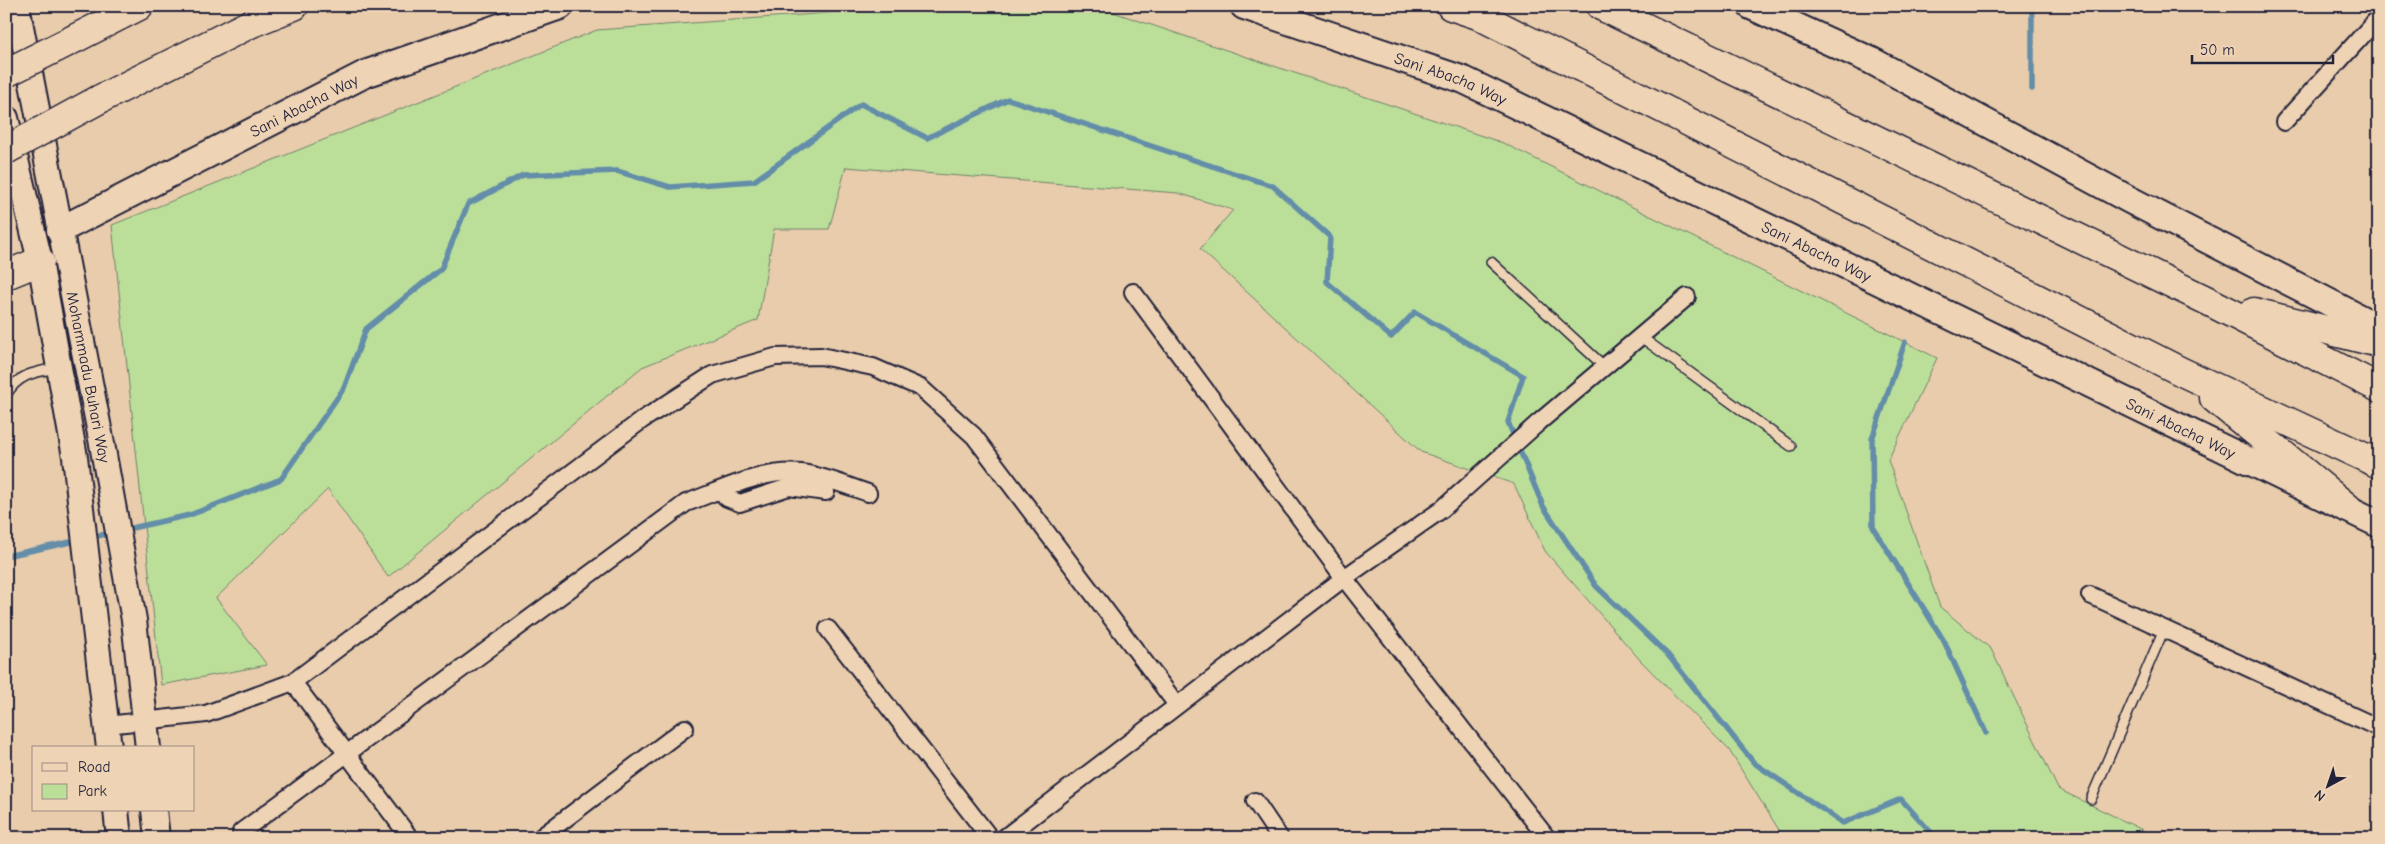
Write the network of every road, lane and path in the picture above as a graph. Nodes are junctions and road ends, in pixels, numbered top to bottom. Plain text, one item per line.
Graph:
1 (17, 6) edge
2 (139, 6) edge
3 (294, 6) edge
4 (560, 6) edge
5 (1244, 6) edge
6 (1451, 6) edge
7 (1601, 6) edge
8 (1751, 6) edge
9 (2379, 17) edge
10 (6, 73) edge
11 (6, 118) edge
12 (2284, 122) dead end
13 (6, 150) edge
14 (60, 230) junction
15 (40, 261) junction
16 (1492, 262) dead end
17 (6, 275) edge
18 (1133, 292) dead end
19 (1687, 297) dead end
20 (2208, 301) junction
21 (2379, 328) edge
22 (1641, 337) junction
23 (2379, 343) edge
24 (60, 367) junction
25 (1606, 368) junction
26 (2182, 372) junction
27 (2379, 388) edge
28 (6, 394) edge
29 (1791, 446) dead end
30 (2379, 464) edge
31 (719, 490) junction
32 (826, 492) dead end
33 (868, 493) dead end
34 (2348, 508) junction
35 (2379, 524) edge
36 (1344, 578) junction
37 (2090, 595) dead end
38 (828, 629) dead end
39 (2164, 629) junction
40 (293, 682) junction
41 (1176, 705) junction
42 (145, 721) junction
43 (685, 728) dead end
44 (2379, 728) edge
45 (108, 737) edge
46 (148, 746) edge
47 (347, 753) junction
48 (2091, 799) dead end
49 (1255, 801) dead end
50 (116, 812) edge
51 (154, 812) edge
52 (241, 832) dead end
53 (119, 838) edge
54 (156, 838) edge
55 (410, 838) edge
56 (540, 838) edge
57 (990, 838) edge
58 (1004, 838) edge
59 (1280, 838) edge
60 (1546, 838) edge

1 - 14 main road, Mohammadu Buhari Way
2 - 10 highway, bridge
3 - 13 highway, bridge
4 - 14 main road, Sani Abacha Way
5 - 34 main road, Sani Abacha Way
6 - 26 highway
7 - 20 highway
8 - 21 main road
9 - 12 street
11 - 15 main road, Mohammadu Buhari Way
14 - 42 main road, Mohammadu Buhari Way
15 - 17 highway
15 - 24 main road, Mohammadu Buhari Way
16 - 25 lane
18 - 36 street
19 - 22 street
20 - 23 highway
20 - 27 highway
22 - 25 street
22 - 29 lane
24 - 28 lane
24 - 45 main road, Mohammadu Buhari Way
25 - 36 street
26 - 30 highway
26 - 34 highway
31 - 32 street
31 - 33 street
31 - 47 street
34 - 35 main road, Sani Abacha Way
36 - 41 street
36 - 60 street
37 - 39 street
38 - 57 street
39 - 44 street
39 - 48 lane
40 - 41 street
40 - 42 street
40 - 47 street
41 - 58 street
42 - 45 street
42 - 46 main road, Mohammadu Buhari Way
43 - 56 street
47 - 52 street
47 - 55 street
49 - 59 street
50 - 53 main road
51 - 54 main road

